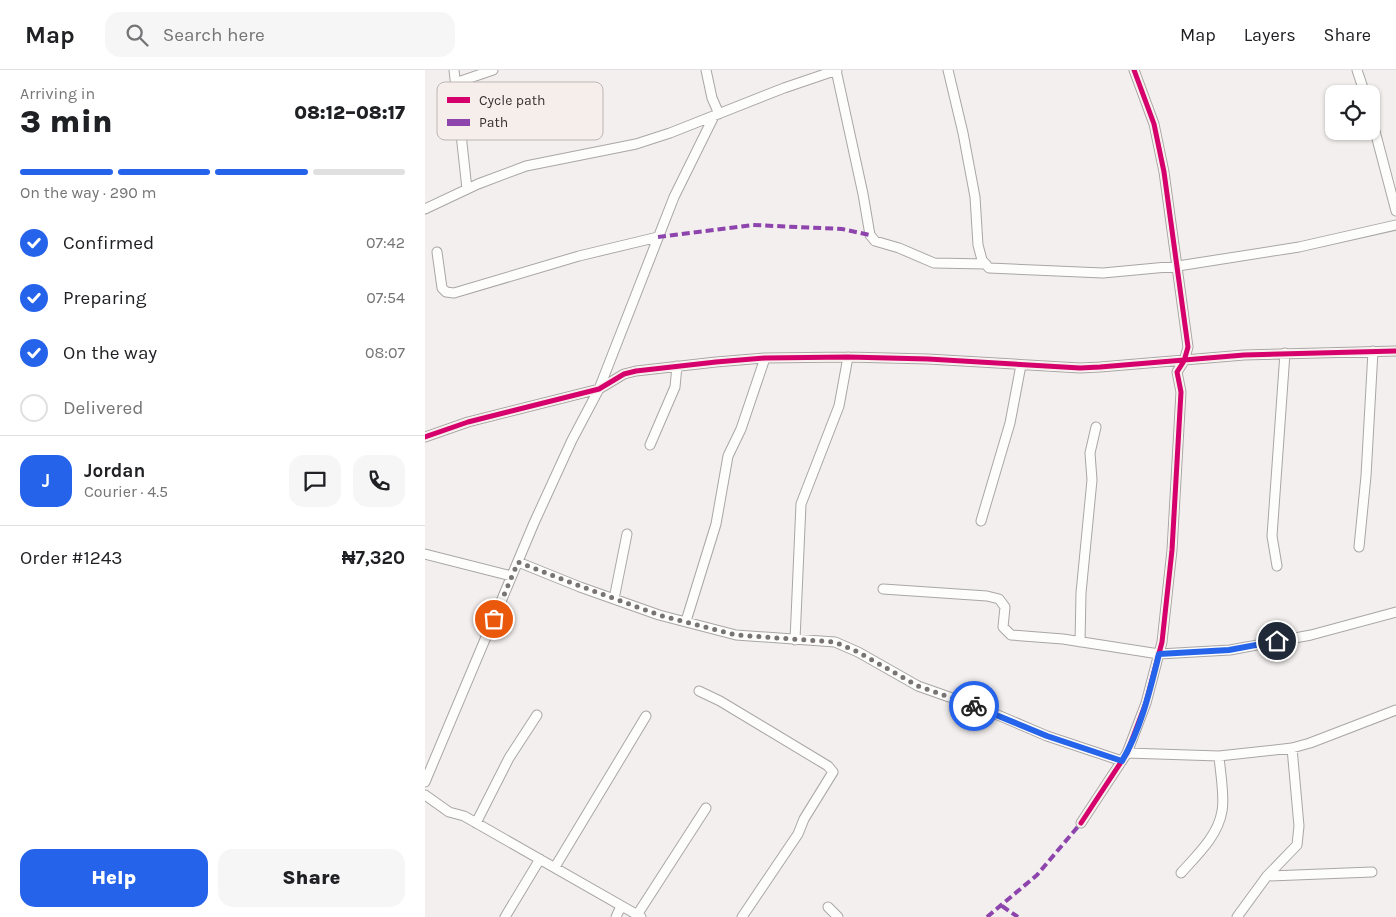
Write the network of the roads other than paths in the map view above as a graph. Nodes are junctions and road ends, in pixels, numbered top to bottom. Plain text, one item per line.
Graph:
1 (493, 70) edge
2 (706, 70) edge
3 (837, 70) edge
4 (948, 70) edge
5 (1134, 70) edge
6 (1357, 70) edge
7 (458, 82) edge
8 (1362, 85) edge
9 (716, 115) junction
10 (692, 124) junction
11 (703, 139) junction
12 (461, 140) edge
13 (1377, 140) edge
14 (467, 190) junction
15 (425, 209) edge
16 (1396, 211) edge
17 (1396, 225) edge
18 (658, 237) junction
19 (437, 252) dead end
20 (986, 264) junction
21 (1178, 266) junction
22 (1373, 351) junction
23 (1396, 351) edge
24 (1285, 353) junction
25 (765, 358) junction
26 (849, 358) junction
27 (1184, 361) junction
28 (1021, 365) junction
29 (677, 366) junction
30 (599, 389) junction
31 (1097, 427) dead end
32 (425, 437) edge
33 (650, 445) dead end
34 (981, 522) dead end
35 (627, 534) dead end
36 (1359, 547) dead end
37 (425, 554) edge
38 (518, 562) junction
39 (1277, 566) dead end
40 (511, 576) junction
41 (883, 589) dead end
42 (614, 598) junction
43 (1396, 612) edge
44 (686, 622) junction
45 (795, 640) junction
46 (1081, 642) junction
47 (1159, 654) junction
48 (699, 691) dead end
49 (1396, 710) edge
50 (537, 715) dead end
51 (646, 716) dead end
52 (1293, 748) junction
53 (1219, 756) junction
54 (1124, 757) junction
55 (425, 782) edge
56 (425, 795) edge
57 (706, 808) dead end
58 (476, 823) junction
59 (1081, 823) dead end
60 (541, 859) junction
61 (555, 867) junction
62 (1372, 872) dead end
63 (1181, 873) dead end
64 (1267, 876) junction
65 (621, 906) junction
66 (828, 907) dead end
67 (639, 916) edge
68 (505, 917) edge
69 (616, 917) edge
70 (742, 917) edge
71 (837, 917) edge
72 (1237, 917) edge

1 - 7 street
2 - 9 street
3 - 9 street
3 - 20 street
4 - 20 street
5 - 21 street
6 - 8 street
9 - 10 street
9 - 11 street
10 - 11 street
10 - 14 street
11 - 18 street
12 - 14 street
13 - 16 street
14 - 15 street
17 - 21 street
18 - 19 street
18 - 30 street
20 - 21 street
21 - 27 street
22 - 23 street
22 - 24 street
22 - 36 street
24 - 27 street
24 - 39 street
25 - 26 street
25 - 29 street
25 - 44 street
26 - 28 street
26 - 45 street
27 - 28 street
27 - 47 street
28 - 34 street
29 - 30 street
29 - 33 street
30 - 32 street
30 - 38 street
31 - 46 street
35 - 42 street
37 - 40 street
38 - 40 street
38 - 42 street
40 - 55 street
41 - 46 street
42 - 44 street
43 - 47 street
44 - 45 street
45 - 54 street
46 - 47 street
47 - 54 street
48 - 70 street
49 - 52 street
50 - 58 street
51 - 61 street
52 - 53 street
52 - 64 street
53 - 54 street
53 - 63 street
54 - 59 street
56 - 58 street
57 - 67 street
58 - 60 street
60 - 61 street
60 - 68 street
61 - 65 street
62 - 64 street
64 - 72 street
65 - 67 street
65 - 69 street
66 - 71 street

